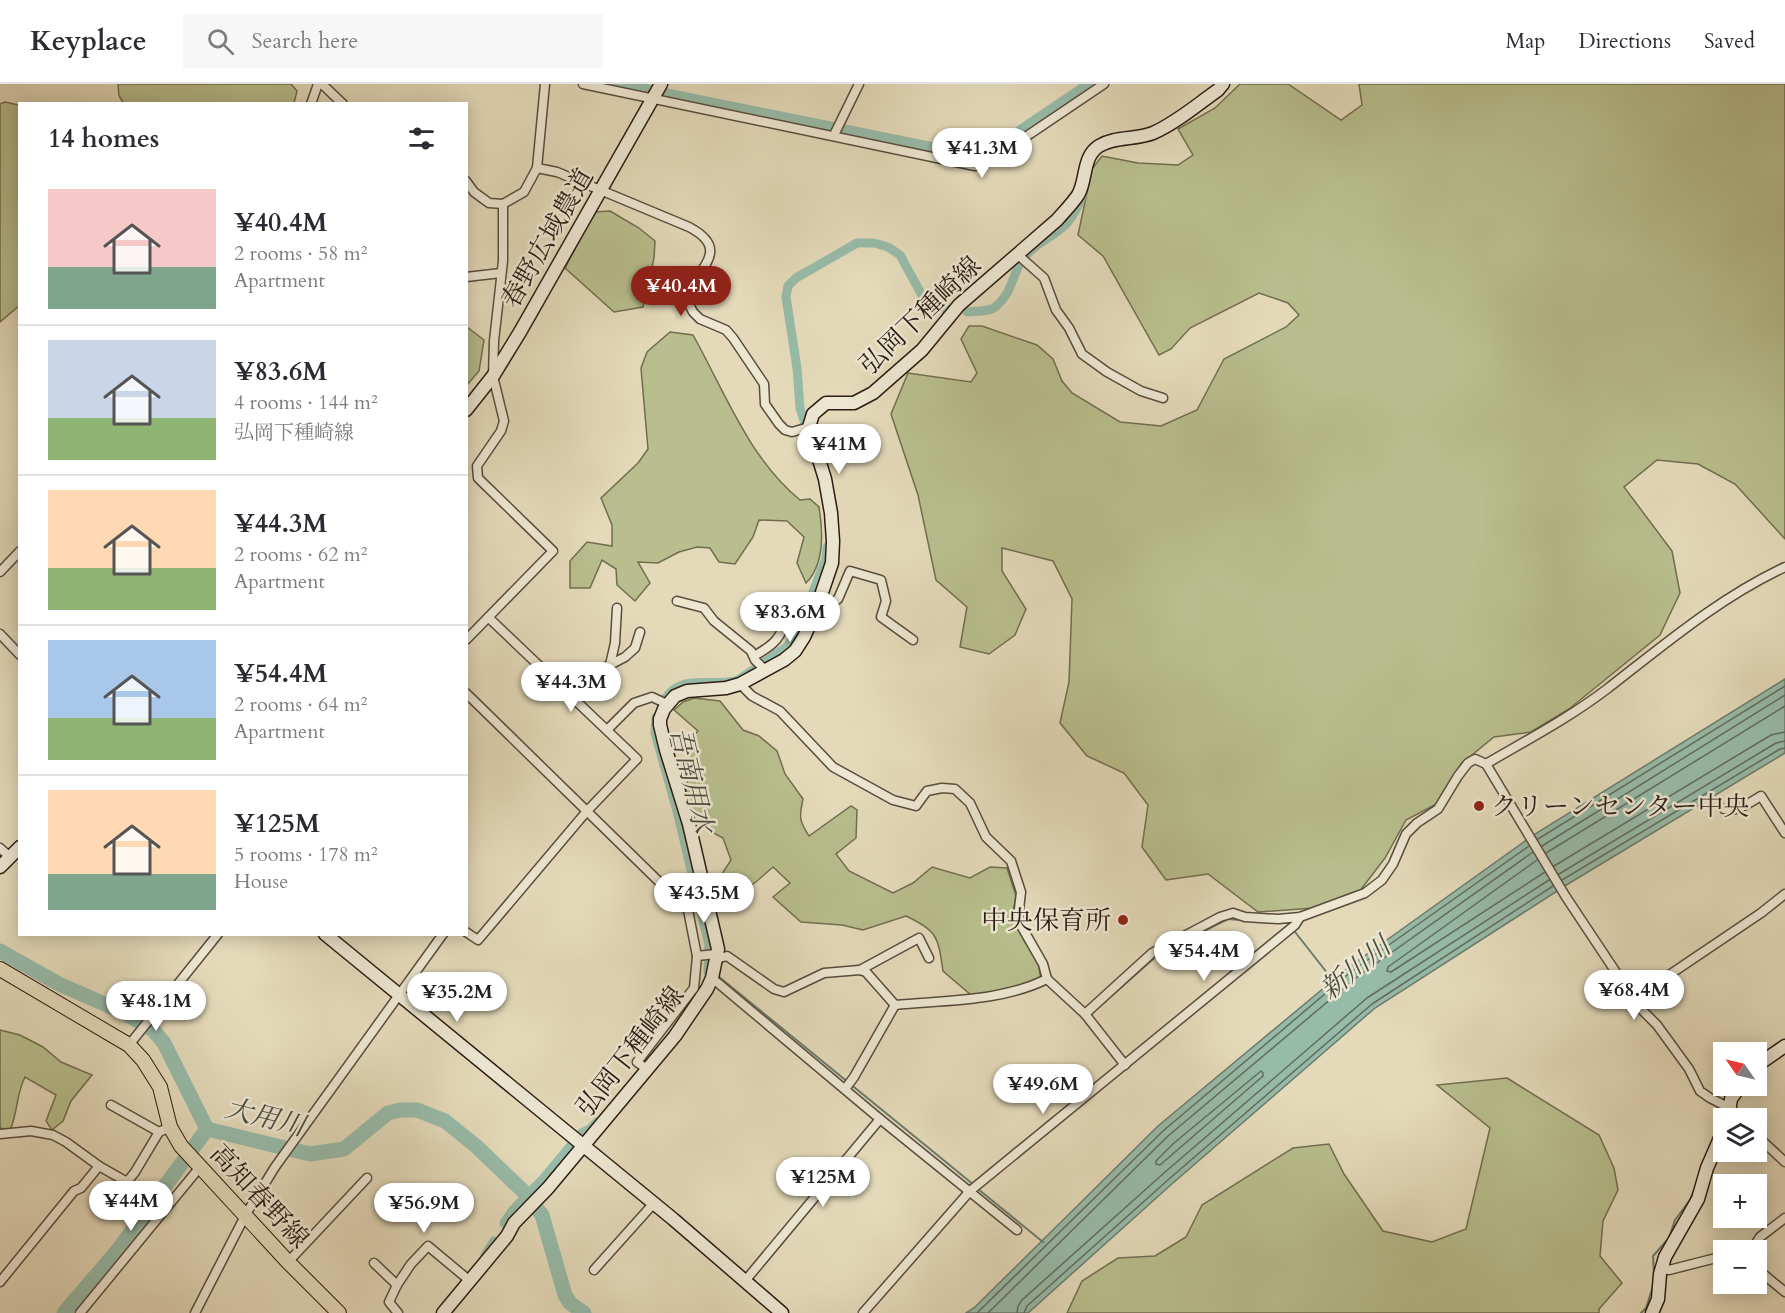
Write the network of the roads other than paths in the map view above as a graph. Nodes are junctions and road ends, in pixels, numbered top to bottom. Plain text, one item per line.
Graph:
1 (320, 84) edge
2 (545, 84) edge
3 (583, 84) edge
4 (859, 84) edge
5 (1104, 84) edge
6 (1223, 84) edge
7 (657, 91) edge
8 (312, 102) edge
9 (341, 102) edge
10 (834, 135) junction
11 (537, 168) junction
12 (468, 184) edge
13 (600, 191) junction
14 (503, 204) junction
15 (1021, 258) junction
16 (501, 273) junction
17 (468, 277) edge
18 (493, 376) junction
19 (1163, 398) dead end
20 (468, 407) edge
21 (805, 429) junction
22 (18, 553) edge
23 (1785, 567) edge
24 (0, 572) edge
25 (790, 600) dead end
26 (677, 601) dead end
27 (617, 608) dead end
28 (815, 613) junction
29 (489, 618) junction
30 (640, 632) dead end
31 (0, 634) edge
32 (468, 638) edge
33 (913, 640) dead end
34 (18, 653) edge
35 (759, 663) junction
36 (610, 665) junction
37 (740, 684) junction
38 (468, 695) edge
39 (571, 695) junction
40 (664, 702) junction
41 (608, 729) junction
42 (1486, 764) junction
43 (1724, 810) dead end
44 (588, 811) junction
45 (1785, 833) edge
46 (0, 848) edge
47 (18, 849) edge
48 (10, 857) junction
49 (0, 867) edge
50 (1785, 894) edge
51 (1300, 917) junction
52 (468, 933) edge
53 (216, 936) edge
54 (327, 936) edge
55 (442, 936) edge
56 (698, 956) junction
57 (929, 958) dead end
58 (714, 963) junction
59 (0, 969) edge
60 (860, 970) junction
61 (1047, 979) junction
62 (399, 994) junction
63 (1635, 998) junction
64 (895, 1005) junction
65 (1085, 1014) junction
66 (132, 1041) junction
67 (1785, 1046) edge
68 (1767, 1058) edge
69 (1125, 1065) junction
70 (647, 1069) junction
71 (845, 1089) junction
72 (111, 1105) dead end
73 (1722, 1108) edge
74 (880, 1119) junction
75 (164, 1130) junction
76 (0, 1134) edge
77 (577, 1142) junction
78 (1767, 1145) edge
79 (1713, 1154) edge
80 (1785, 1162) edge
81 (99, 1166) junction
82 (200, 1166) junction
83 (367, 1178) dead end
84 (970, 1191) junction
85 (654, 1203) junction
86 (246, 1214) junction
87 (1785, 1218) edge
88 (1017, 1230) dead end
89 (1759, 1240) edge
90 (1713, 1259) edge
91 (288, 1262) junction
92 (374, 1263) dead end
93 (1661, 1268) junction
94 (594, 1270) dead end
95 (1767, 1278) edge
96 (468, 1279) junction
97 (745, 1281) junction
98 (0, 1282) edge
99 (397, 1285) junction
100 (1785, 1292) edge
101 (80, 1313) edge
102 (195, 1313) edge
103 (339, 1313) edge
104 (398, 1313) edge
105 (443, 1313) edge
106 (782, 1313) edge
107 (863, 1313) edge
108 (1652, 1313) edge

1 - 8 street
1 - 9 street
2 - 11 street
3 - 7 street
4 - 10 street
5 - 10 street
6 - 15 main road, 弘岡下種崎線
7 - 10 street
7 - 13 main road, 春野広域農道
11 - 13 street
11 - 14 street
12 - 14 street
13 - 18 main road, 春野広域農道
13 - 21 street
14 - 16 street
15 - 19 street
15 - 21 main road, 弘岡下種崎線
16 - 17 street
16 - 18 street
18 - 20 main road, 春野広域農道
18 - 29 street
21 - 28 main road
22 - 24 street
23 - 42 street
25 - 35 street
26 - 35 street
27 - 36 street
28 - 33 street
28 - 35 main road
29 - 32 street
29 - 39 street
30 - 36 street
31 - 34 street
35 - 37 main road
36 - 39 street
37 - 40 main road
37 - 61 street
38 - 44 street
39 - 41 street
40 - 41 street
40 - 58 main road
41 - 44 street
42 - 51 street
42 - 63 street
43 - 45 street
44 - 52 street
44 - 56 street
46 - 48 street
47 - 48 main road
48 - 49 main road
50 - 63 street
51 - 65 street
51 - 69 street
53 - 66 street
54 - 62 main road
55 - 62 street
56 - 58 street
56 - 70 street
57 - 60 street
58 - 60 street
58 - 70 main road, 弘岡下種崎線
58 - 71 street
59 - 66 main road, 高知春野線
60 - 64 street
61 - 64 street
61 - 65 street
62 - 77 main road
62 - 86 street
63 - 73 street
64 - 71 street
65 - 69 street
66 - 75 main road, 高知春野線
67 - 68 main road
69 - 84 street
70 - 77 main road, 弘岡下種崎線
71 - 74 street
72 - 75 street
74 - 84 street
74 - 97 street
75 - 81 street
75 - 82 main road, 高知春野線
76 - 81 street
77 - 85 main road
77 - 96 main road, 弘岡下種崎線
78 - 80 street
79 - 93 main road
81 - 98 street
82 - 86 main road, 高知春野線
82 - 101 street
83 - 91 street
84 - 88 street
84 - 107 street
85 - 94 street
85 - 97 main road
86 - 91 main road, 高知春野線
86 - 102 street
87 - 89 street
90 - 93 street
91 - 103 main road, 高知春野線
92 - 99 street
93 - 108 main road
95 - 100 street
96 - 99 street
96 - 105 main road, 弘岡下種崎線
97 - 106 main road
99 - 104 street

